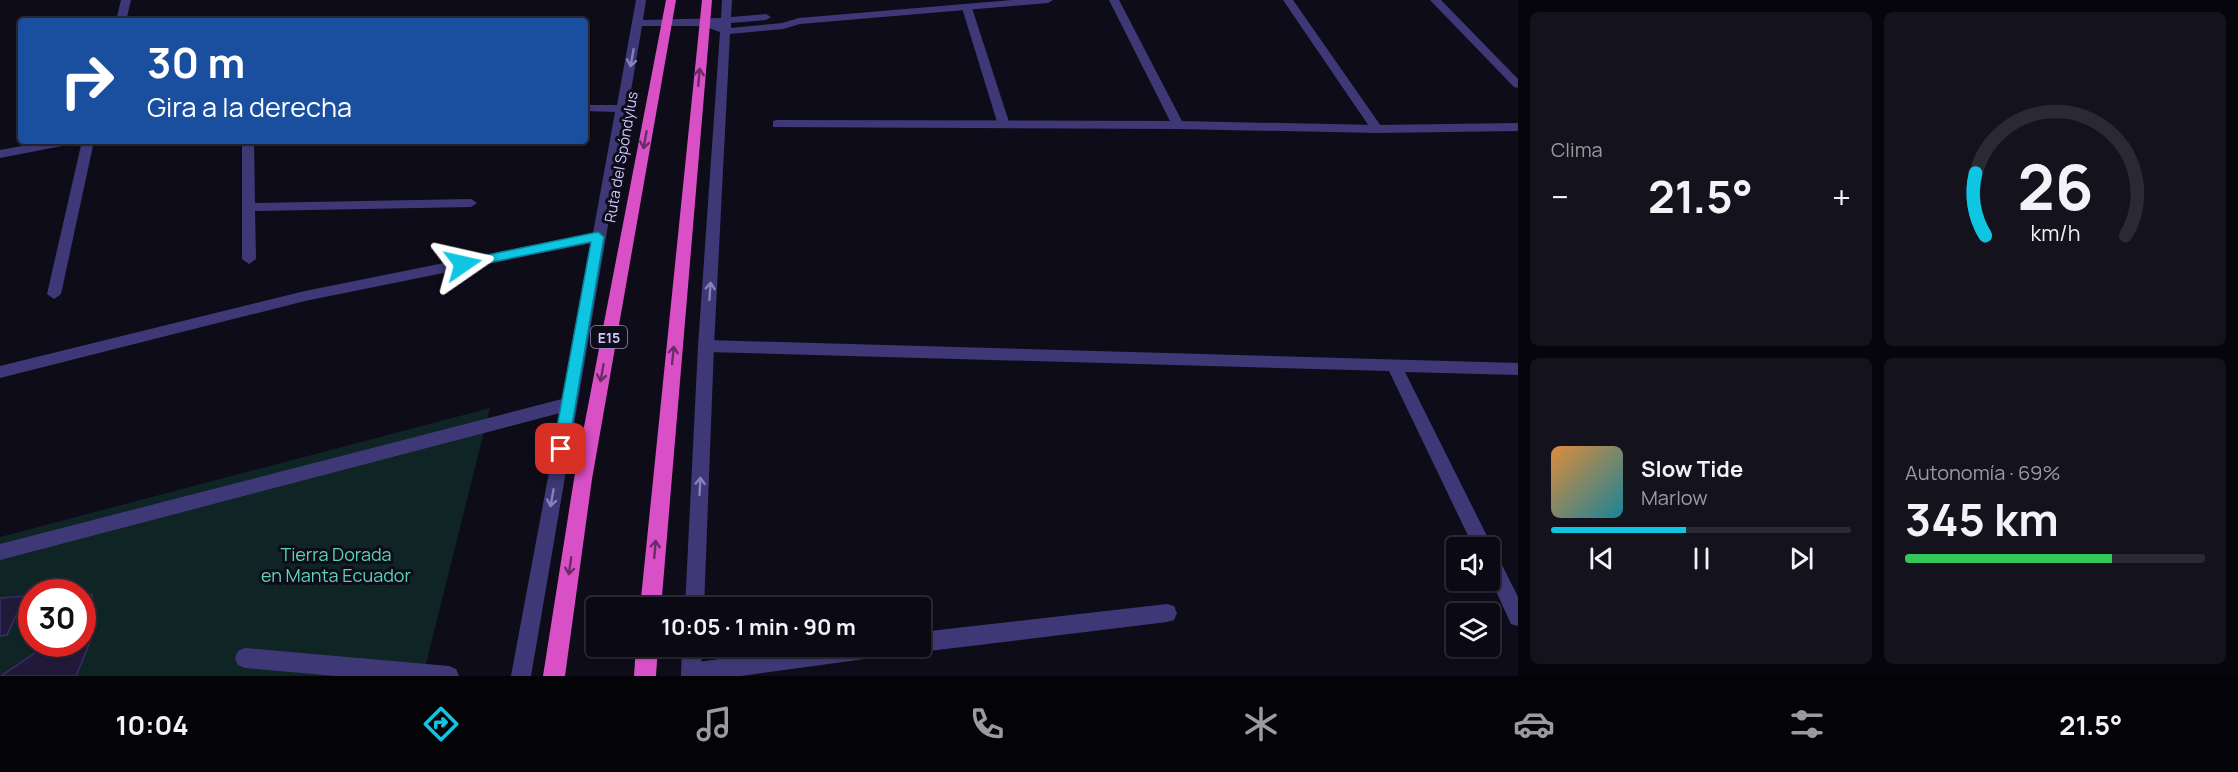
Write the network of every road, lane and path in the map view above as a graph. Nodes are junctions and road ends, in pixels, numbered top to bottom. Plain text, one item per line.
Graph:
1 (126, 0) edge
2 (641, 0) edge
3 (671, 0) edge
4 (706, 0) edge
5 (727, 0) edge
6 (1048, 0) edge
7 (1114, 0) edge
8 (1288, 0) edge
9 (1435, 0) edge
10 (966, 4) edge
11 (122, 18) edge
12 (638, 22) junction
13 (667, 22) junction
14 (704, 23) junction
15 (726, 25) junction
16 (1518, 85) edge
17 (588, 108) edge
18 (622, 109) junction
19 (777, 124) dead end
20 (1004, 125) junction
21 (1178, 125) junction
22 (1518, 127) edge
23 (1377, 129) junction
24 (52, 144) edge
25 (87, 144) edge
26 (248, 144) edge
27 (0, 154) edge
28 (471, 203) dead end
29 (249, 207) junction
30 (598, 237) junction
31 (249, 260) dead end
32 (54, 294) dead end
33 (706, 346) junction
34 (1394, 366) junction
35 (1518, 369) edge
36 (0, 372) edge
37 (568, 404) junction
38 (1479, 537) edge
39 (0, 552) edge
40 (1500, 580) edge
41 (651, 597) edge
42 (695, 597) edge
43 (1167, 613) dead end
44 (1518, 617) edge
45 (931, 641) edge
46 (646, 657) edge
47 (692, 657) edge
48 (795, 657) edge
49 (245, 658) dead end
50 (691, 674) edge
51 (449, 676) edge
52 (521, 676) edge
53 (554, 676) edge
54 (645, 676) edge

1 - 11 street
2 - 12 street
3 - 13 highway, Ruta del Spóndylus / E15
4 - 14 highway
5 - 15 street
6 - 10 street
7 - 21 street
8 - 23 street
9 - 16 street
10 - 15 street
10 - 20 street
12 - 13 street
12 -> 18 street
13 - 14 street
13 -> 53 highway, Ruta del Spóndylus / E15
14 - 15 street
41 -> 14 highway
33 -> 15 street
17 - 18 street
18 - 30 street
19 - 20 street
20 - 21 street
21 - 23 street
22 - 23 street
24 - 27 street
25 - 32 street
26 - 29 street
28 - 29 street
29 - 31 street
30 - 36 street
30 - 37 street
33 - 34 street
42 -> 33 street
34 - 35 street
34 - 38 street
37 - 39 street
37 -> 52 street
40 - 44 street
43 - 45 street
46 - 54 highway
47 - 50 street
48 - 50 street
49 - 51 street

